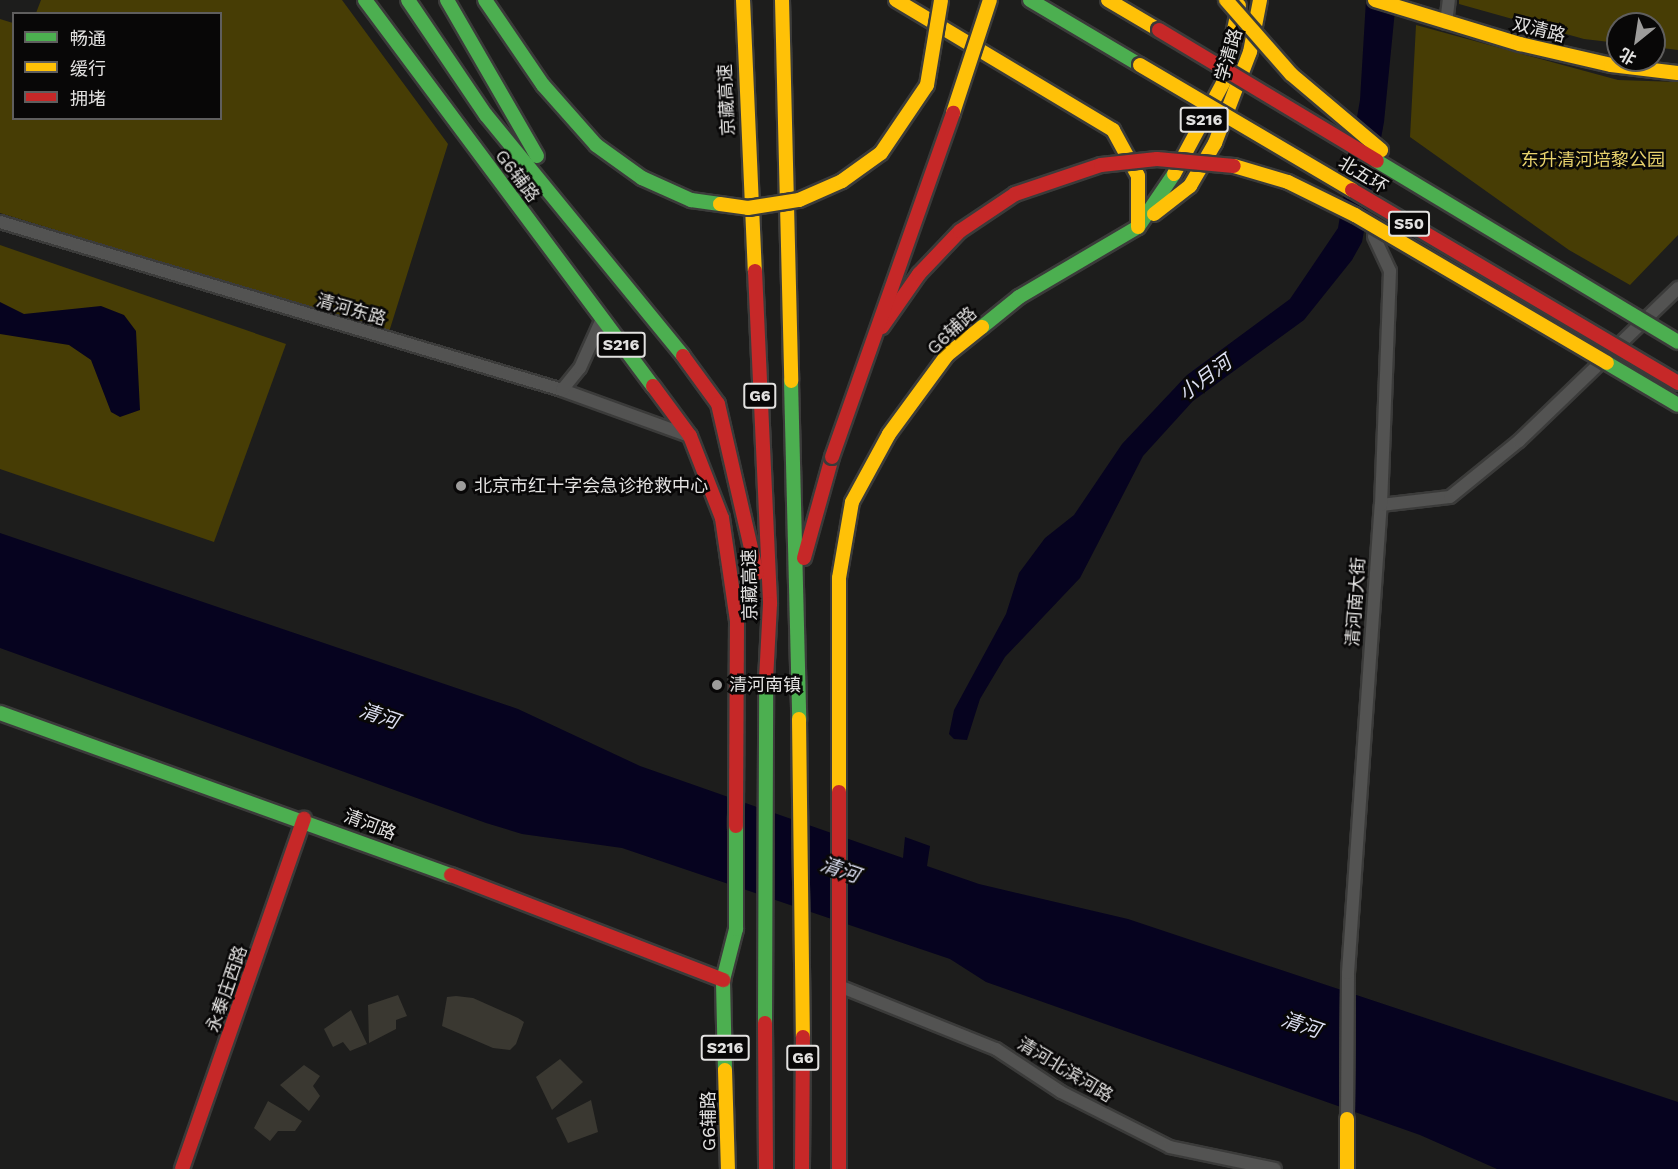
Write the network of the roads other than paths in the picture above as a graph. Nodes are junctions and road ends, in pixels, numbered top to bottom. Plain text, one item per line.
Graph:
1 (408, 0) edge
2 (447, 0) edge
3 (485, 0) edge
4 (743, 0) edge
5 (782, 0) edge
6 (896, 0) edge
7 (941, 0) edge
8 (990, 0) edge
9 (1030, 0) edge
10 (1108, 0) edge
11 (1226, 0) edge
12 (1240, 0) edge
13 (1260, 0) edge
14 (1375, 0) edge
15 (1449, 0) edge
16 (370, 2) edge
17 (1446, 23) junction
18 (1678, 73) edge
19 (1456, 209) junction
20 (571, 213) junction
21 (0, 222) edge
22 (1138, 227) junction
23 (1374, 237) dead end
24 (1678, 288) edge
25 (602, 319) junction
26 (882, 327) junction
27 (1678, 342) edge
28 (1678, 383) edge
29 (562, 390) junction
30 (1678, 405) edge
31 (690, 436) junction
32 (1381, 504) junction
33 (797, 580) junction
34 (770, 604) junction
35 (0, 713) edge
36 (304, 819) junction
37 (723, 980) junction
38 (839, 986) junction
39 (1347, 1119) joint
40 (182, 1169) edge
41 (728, 1169) edge
42 (766, 1169) edge
43 (802, 1169) edge
44 (839, 1169) edge
45 (1275, 1169) edge
46 (1347, 1169) edge

1 - 20 main road
2 - 20 main road
3 - 7 main road, bridge
4 - 34 main road, 京藏高速 / G6
5 - 33 main road, G6
6 - 22 main road
8 - 26 main road, bridge
9 - 28 main road, 北五环 / S50, bridge
10 - 19 main road, 北五环 / S50, bridge
11 - 19 main road, bridge
12 - 22 main road, G6辅路 / S216
13 - 22 main road, 学清路
14 - 17 main road, 双清路
15 - 17 street
16 - 25 main road, G6辅路 / S216
17 - 18 main road, 双清路
19 - 27 main road, 北五环 / S50, bridge
20 - 34 main road
21 - 29 street, 清河东路
22 - 38 main road, G6辅路 / S216
23 - 32 street, 清河南大街
24 - 32 street
25 - 29 street
25 - 31 main road, G6辅路 / S216
26 - 30 main road, bridge
26 - 33 main road, bridge
29 - 31 street, 清河东路
31 - 37 main road, G6辅路 / S216
32 - 39 street, 清河南大街
33 - 43 main road, G6
34 - 42 main road, 京藏高速 / G6
35 - 36 main road, 清河路
36 - 37 main road, 清河路
36 - 40 main road, 永泰庄西路
37 - 41 main road, G6辅路 / S216
38 - 44 main road
38 - 45 street, 清河北滨河路
39 - 46 main road

